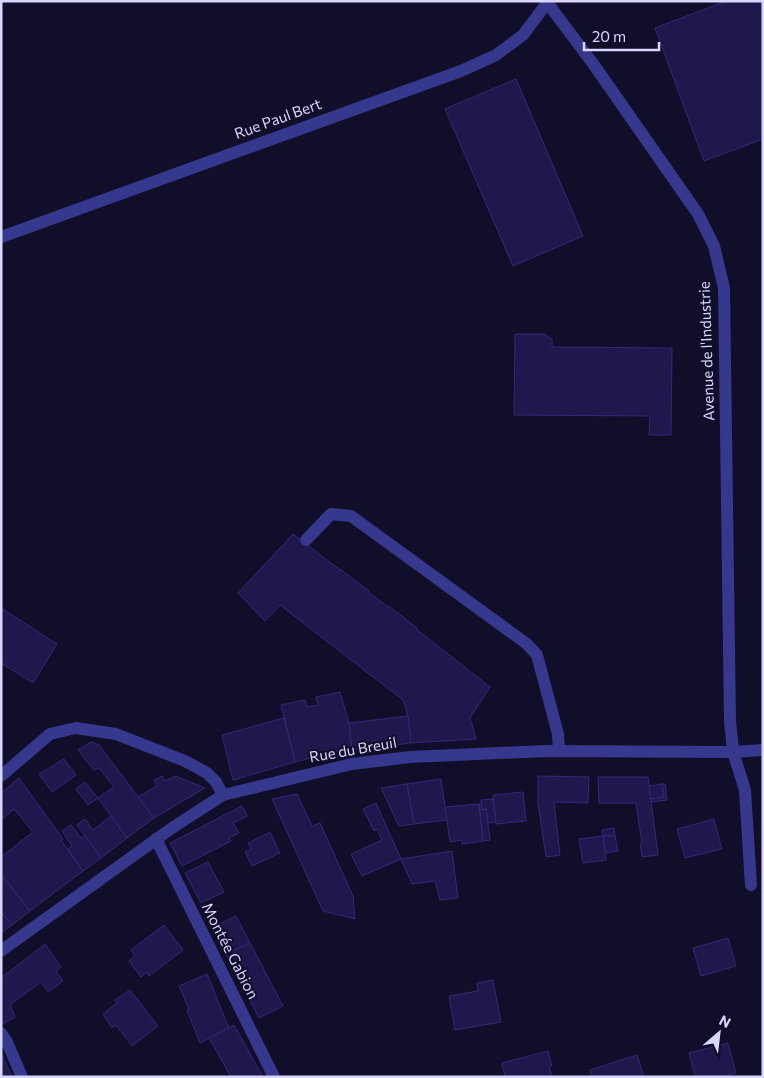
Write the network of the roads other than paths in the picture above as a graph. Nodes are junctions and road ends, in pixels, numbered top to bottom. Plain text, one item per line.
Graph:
1 (546, 2) edge
2 (1, 237) edge
3 (306, 540) dead end
4 (763, 750) edge
5 (559, 751) junction
6 (733, 752) junction
7 (1, 776) edge
8 (223, 795) junction
9 (156, 839) junction
10 (752, 885) dead end
11 (1, 951) edge
12 (1, 1033) edge
13 (22, 1077) edge
14 (274, 1077) edge

1 - 2 street, Rue Paul Bert
1 - 6 street, Avenue de l'Industrie
3 - 5 street
4 - 6 street, Rue du Breuil
5 - 6 street, Rue du Breuil
5 - 8 street, Rue du Breuil
6 - 10 street, Avenue de l'Industrie
7 - 8 street
8 - 9 street, Rue du Breuil
9 - 11 street, Rue du Breuil
9 - 14 street, Montée Gabion
12 - 13 street

